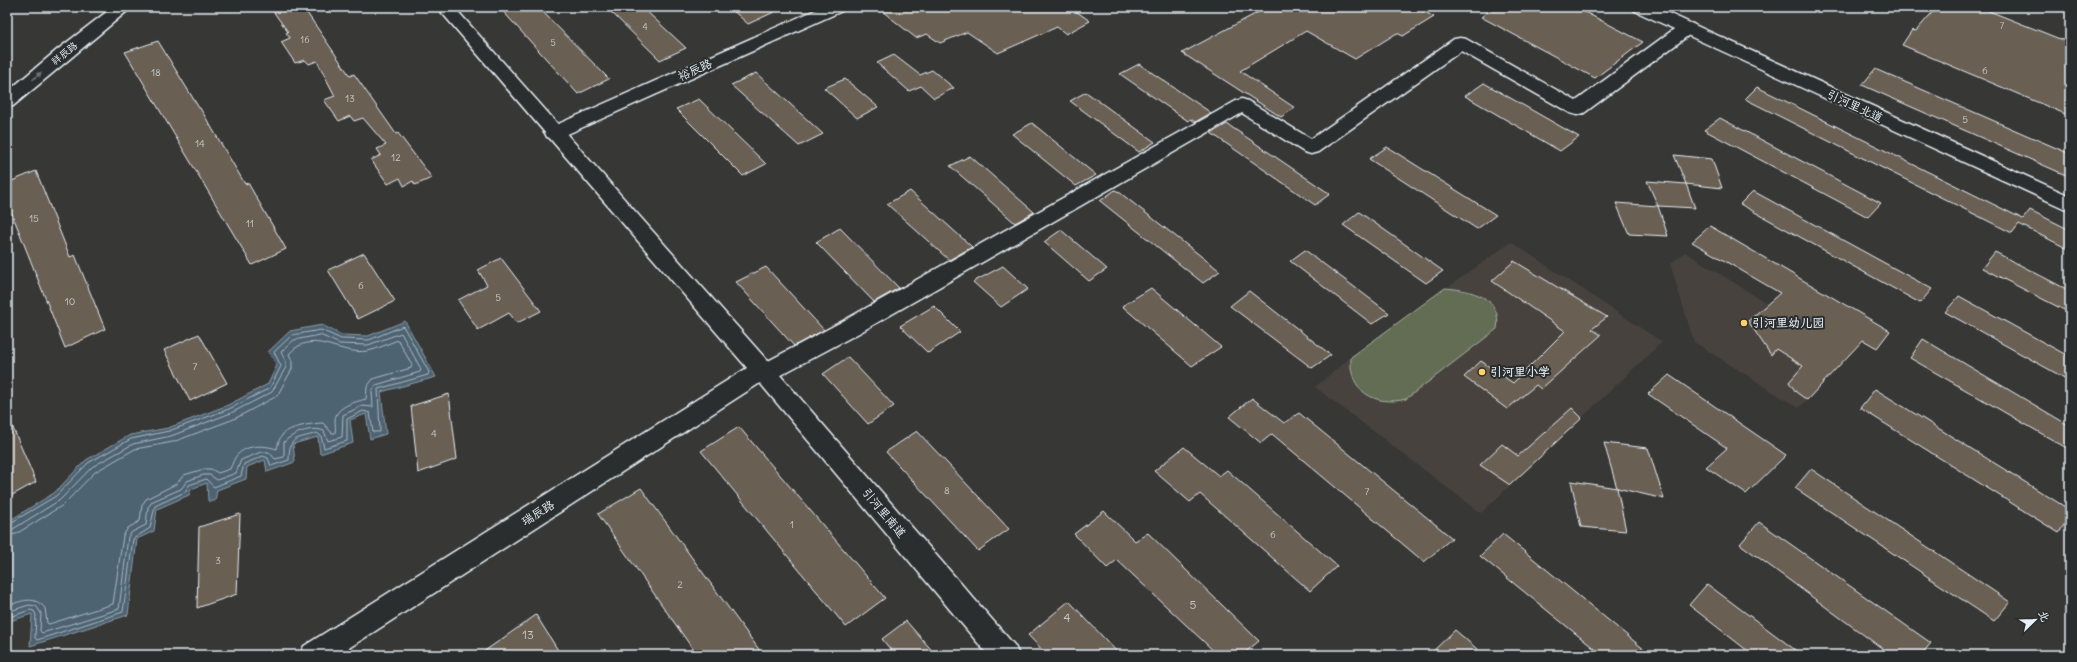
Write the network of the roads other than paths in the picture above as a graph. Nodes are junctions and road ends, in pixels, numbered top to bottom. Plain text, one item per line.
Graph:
1 (105, 7) edge
2 (124, 7) edge
3 (445, 7) edge
4 (836, 7) edge
5 (1642, 7) edge
6 (1686, 28) junction
7 (7, 85) edge
8 (7, 102) edge
9 (554, 133) junction
10 (2070, 204) edge
11 (765, 373) junction
12 (314, 655) edge
13 (333, 655) edge
14 (1005, 655) edge

1 - 7 street, 祥辰路
8 -> 2 street, 祥辰路
3 - 9 street, 引河里南道
4 - 9 street, 裕辰路
5 - 6 street, 引河里北道
6 - 10 street, 引河里北道
6 - 11 street
9 - 11 street, 引河里南道
11 - 12 street, 瑞辰路
11 - 13 street, 瑞辰路
11 - 14 street, 引河里南道

